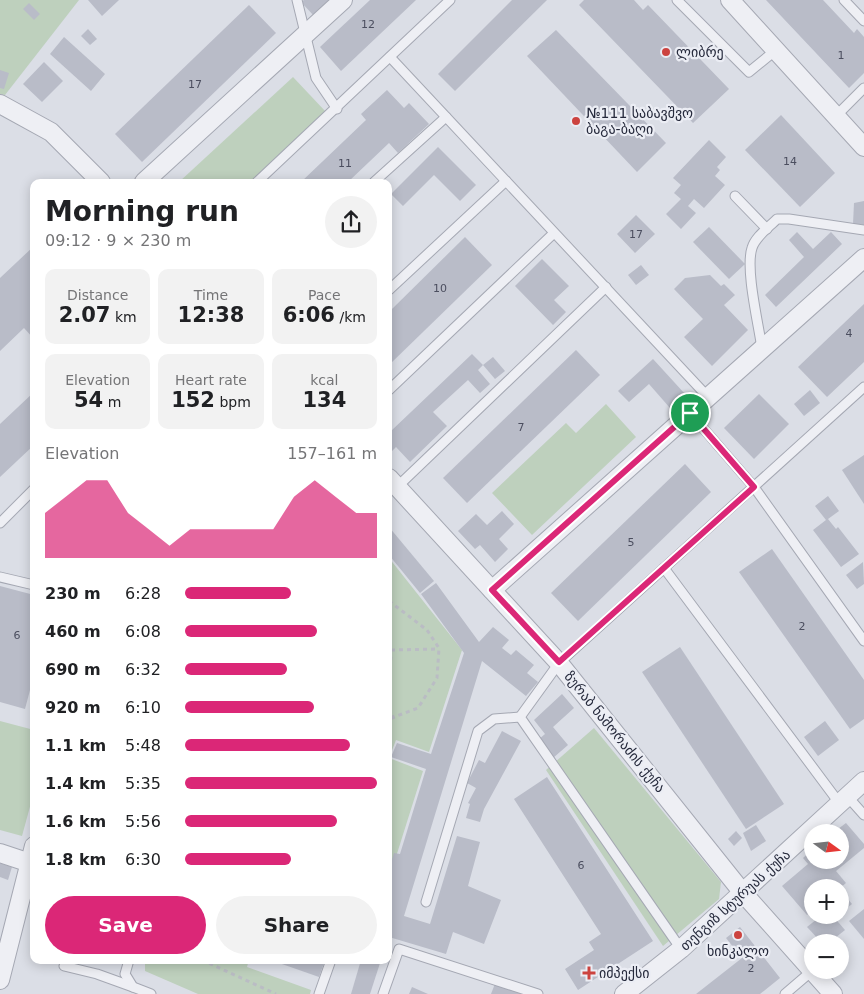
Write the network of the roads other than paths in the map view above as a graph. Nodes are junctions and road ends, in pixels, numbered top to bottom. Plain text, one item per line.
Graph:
1 (297, 0) edge
2 (343, 0) edge
3 (450, 0) edge
4 (678, 0) edge
5 (730, 0) edge
6 (844, 0) edge
7 (864, 21) edge
8 (305, 36) junction
9 (776, 50) junction
10 (390, 57) junction
11 (864, 88) edge
12 (0, 104) edge
13 (336, 109) junction
14 (836, 116) junction
15 (446, 117) junction
16 (864, 147) edge
17 (98, 179) edge
18 (147, 179) edge
19 (260, 179) edge
20 (377, 179) edge
21 (506, 181) junction
22 (735, 196) dead end
23 (767, 229) junction
24 (864, 230) edge
25 (554, 232) junction
26 (864, 258) edge
27 (392, 287) edge
28 (606, 287) junction
29 (762, 349) junction
30 (392, 387) edge
31 (864, 387) edge
32 (708, 397) junction
33 (690, 413) junction
34 (393, 482) edge
35 (754, 487) junction
36 (30, 493) edge
37 (0, 522) edge
38 (664, 568) junction
39 (0, 577) edge
40 (30, 584) edge
41 (492, 590) junction
42 (864, 641) edge
43 (559, 662) junction
44 (520, 717) junction
45 (864, 781) edge
46 (844, 801) junction
47 (864, 815) edge
48 (0, 853) edge
49 (30, 863) joint
50 (743, 893) junction
51 (426, 902) dead end
52 (681, 949) junction
53 (804, 960) edge
54 (128, 964) edge
55 (330, 964) edge
56 (64, 966) dead end
57 (804, 978) edge
58 (820, 979) edge
59 (0, 980) edge
60 (133, 987) junction
61 (151, 994) edge
62 (319, 994) edge
63 (383, 994) edge
64 (538, 994) edge
65 (624, 994) edge
66 (785, 994) edge
67 (833, 994) edge

1 - 8 lane
2 - 8 street
3 - 10 lane
4 - 9 lane
5 - 9 street
6 - 7 lane
8 - 13 lane
8 - 18 street
9 - 14 street
10 - 13 lane
10 - 15 lane
11 - 14 lane
12 - 17 street
13 - 19 lane
14 - 16 street
15 - 20 lane
15 - 21 lane
21 - 25 lane
21 - 27 lane
22 - 23 lane
23 - 24 lane
23 - 29 lane
25 - 28 lane
25 - 30 lane
26 - 29 street
28 - 32 lane
28 - 34 lane
29 - 32 street
31 - 35 lane
32 - 33 street
33 - 35 lane
33 - 41 street
34 - 41 street, ზურაბ ნამორაძის ქუჩა
35 - 38 lane
35 - 42 lane
36 - 37 lane
38 - 43 lane
38 - 46 lane
39 - 40 lane
41 - 43 street, ზურაბ ნამორაძის ქუჩა
43 - 44 lane
43 - 50 street, ზურაბ ნამორაძის ქუჩა
44 - 51 lane
44 - 52 lane
45 - 46 street, თენგიზ სტურუას ქუჩა
46 - 47 lane
46 - 50 street, თენგიზ სტურუას ქუჩა
48 - 49 street
49 - 59 street
50 - 52 street, თენგიზ სტურუას ქუჩა
50 - 53 street, ზურაბ ნამორაძის ქუჩა
52 - 65 street, თენგიზ სტურუას ქუჩა
54 - 60 lane
55 - 62 lane
56 - 60 lane
57 - 66 lane
58 - 67 street, ზურაბ ნამორაძის ქუჩა
60 - 61 lane
63 - 64 lane

